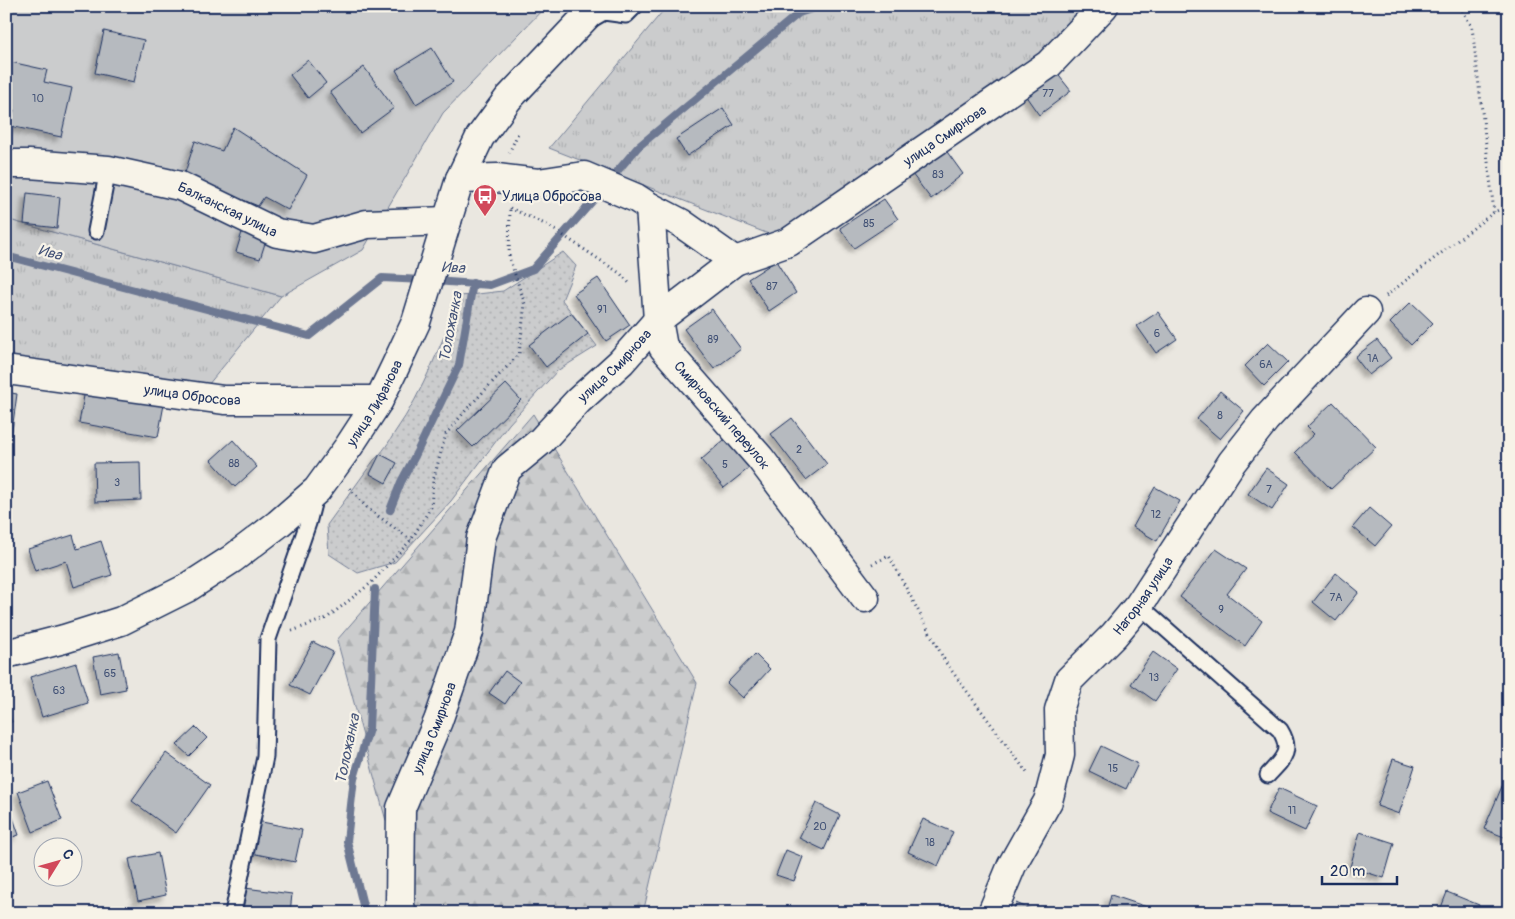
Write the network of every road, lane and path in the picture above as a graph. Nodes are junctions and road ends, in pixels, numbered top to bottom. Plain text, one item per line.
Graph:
1 (596, 6) edge
2 (635, 6) edge
3 (1104, 6) edge
4 (1460, 6) edge
5 (575, 29) junction
6 (6, 164) edge
7 (108, 170) junction
8 (460, 179) junction
9 (643, 203) junction
10 (1509, 206) edge
11 (510, 208) dead end
12 (1494, 212) junction
13 (447, 221) junction
14 (549, 226) dead end
15 (96, 231) dead end
16 (735, 261) junction
17 (634, 289) dead end
18 (1366, 312) joint
19 (658, 320) junction
20 (6, 370) edge
21 (379, 400) junction
22 (345, 482) dead end
23 (317, 490) junction
24 (411, 540) junction
25 (865, 598) dead end
26 (1139, 605) junction
27 (268, 639) junction
28 (6, 654) edge
29 (1268, 775) dead end
30 (233, 913) edge
31 (402, 913) edge
32 (992, 913) edge

1 - 5 street, улица Лифанова
2 - 5 lane
3 - 16 street, улица Смирнова
4 - 12 path
5 - 8 street, улица Лифанова
6 - 7 street, Балканская улица
7 - 13 street, Балканская улица
7 - 15 lane
8 - 9 street
8 - 13 street, улица Лифанова
9 - 16 street
9 - 19 street, Смирновский переулок
10 - 12 path
11 - 24 path
12 - 18 path
13 - 21 street, улица Лифанова
14 - 17 path
16 - 19 street, улица Смирнова
18 - 26 street, Нагорная улица
19 - 25 street, Смирновский переулок
19 - 31 street, улица Смирнова
20 - 21 street, улица Обросова
21 - 23 street, улица Лифанова
22 - 24 path
23 - 27 lane
23 - 28 street, улица Лифанова
24 - 27 path
26 - 29 lane
26 - 32 street, Нагорная улица
27 - 30 lane

